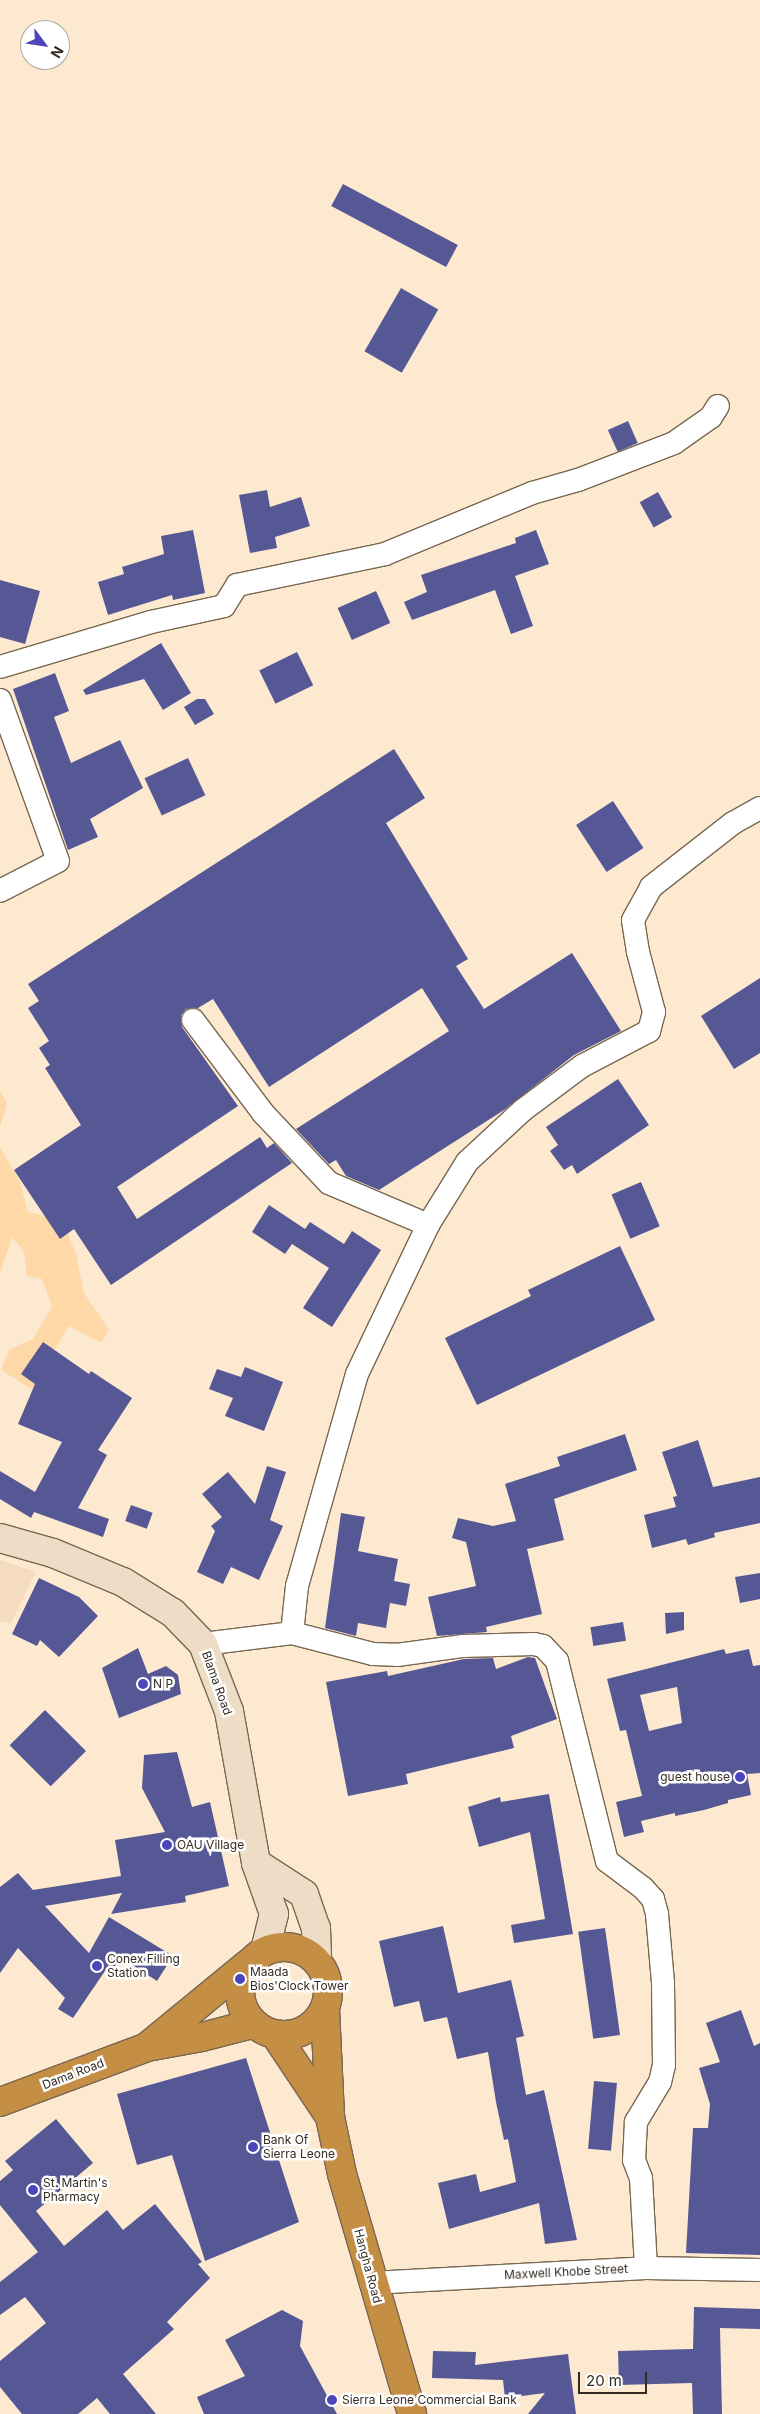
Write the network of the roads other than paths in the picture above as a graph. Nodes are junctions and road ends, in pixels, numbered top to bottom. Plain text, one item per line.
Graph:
1 (718, 406) dead end
2 (0, 667) edge
3 (0, 700) edge
4 (760, 808) edge
5 (0, 891) edge
6 (193, 1020) dead end
7 (428, 1225) junction
8 (0, 1538) edge
9 (292, 1633) junction
10 (203, 1644) junction
11 (256, 1863) junction
12 (256, 1957) junction
13 (317, 1961) junction
14 (325, 2009) junction
15 (252, 2024) junction
16 (276, 2036) junction
17 (147, 2047) junction
18 (0, 2102) edge
19 (330, 2117) junction
20 (646, 2268) junction
21 (760, 2270) edge
22 (371, 2283) junction
23 (412, 2414) edge

1 - 2 street
3 - 5 street
4 - 7 street
6 - 7 street
7 - 9 street
8 - 10 street, Blama Road
9 - 10 street
9 - 20 street
10 - 11 street, Blama Road
11 - 12 street, Blama Road
11 - 13 street
12 - 13 highway
12 - 15 highway
12 - 17 highway
13 - 14 highway
14 - 16 highway
14 - 19 highway, Hangha Road
15 - 16 highway
15 - 17 highway
16 - 19 highway, Hangha Road
17 - 18 highway, Dama Road
19 - 22 highway, Hangha Road
20 - 21 street, Maxwell Khobe Street
20 - 22 street, Maxwell Khobe Street
22 - 23 highway, Hangha Road

